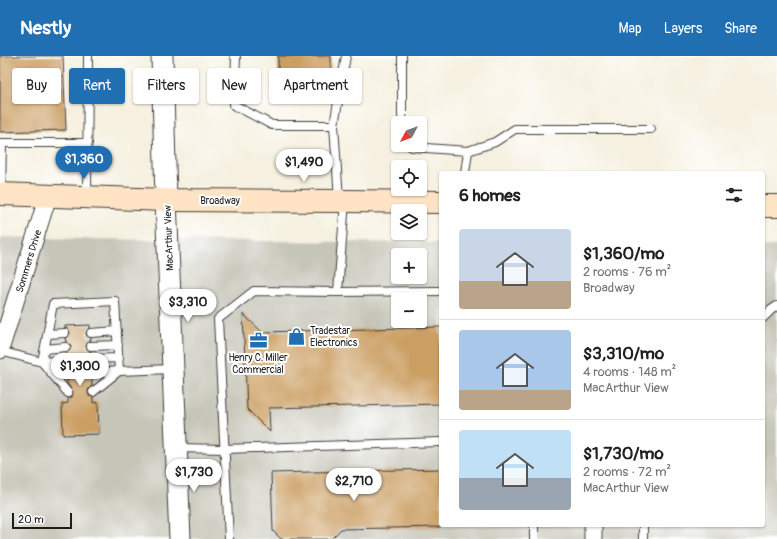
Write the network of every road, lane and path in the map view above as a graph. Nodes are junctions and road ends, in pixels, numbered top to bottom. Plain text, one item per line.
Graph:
1 (88, 56) edge
2 (162, 56) edge
3 (234, 56) edge
4 (346, 56) edge
5 (402, 56) edge
6 (402, 116) edge
7 (334, 125) junction
8 (651, 129) dead end
9 (1, 143) edge
10 (88, 143) junction
11 (427, 148) edge
12 (468, 151) junction
13 (465, 171) edge
14 (1, 194) edge
15 (48, 196) junction
16 (87, 197) junction
17 (166, 200) junction
18 (342, 201) junction
19 (439, 202) edge
20 (765, 206) edge
21 (777, 206) edge
22 (439, 291) edge
23 (338, 292) junction
24 (777, 306) edge
25 (765, 316) edge
26 (117, 331) junction
27 (90, 332) dead end
28 (65, 333) dead end
29 (47, 334) junction
30 (118, 345) junction
31 (91, 346) dead end
32 (66, 347) dead end
33 (45, 349) junction
34 (0, 350) edge
35 (119, 358) junction
36 (91, 359) dead end
37 (66, 360) dead end
38 (42, 362) junction
39 (173, 369) junction
40 (120, 371) junction
41 (92, 373) dead end
42 (67, 375) dead end
43 (54, 376) junction
44 (93, 392) dead end
45 (68, 393) dead end
46 (439, 442) edge
47 (176, 448) junction
48 (224, 449) junction
49 (534, 527) edge
50 (593, 527) edge
51 (643, 527) edge
52 (180, 539) edge
53 (229, 539) edge
54 (534, 539) edge
55 (593, 539) edge
56 (643, 539) edge

1 - 10 lane
2 - 17 street, MacArthur View
3 - 7 lane
4 - 7 lane
5 - 6 lane
7 - 18 lane
8 - 12 lane
9 - 10 lane
9 - 14 lane
10 - 16 lane
11 - 12 lane
12 - 13 lane
14 - 15 main road, Broadway
15 - 16 main road, Broadway
15 - 34 street, Sommers Drive
16 - 17 main road, Broadway
17 - 18 main road, Broadway
17 - 39 street, MacArthur View
18 - 19 main road, Broadway
18 - 23 lane
20 - 21 main road
22 - 23 lane
23 - 48 lane
24 - 25 lane
26 - 27 lane
26 - 29 lane
26 - 30 lane
28 - 29 lane
29 - 33 lane
30 - 31 lane
30 - 35 lane
32 - 33 lane
33 - 38 lane
34 - 38 lane
35 - 36 lane
35 - 40 lane
37 - 38 lane
38 - 43 lane
39 - 40 lane
39 - 47 street, MacArthur View
40 - 41 lane
40 - 44 lane
42 - 43 lane
43 - 45 lane
46 - 48 lane
47 - 48 lane
47 - 52 street, MacArthur View
48 - 53 lane
49 - 54 lane
50 - 55 street
51 - 56 lane

